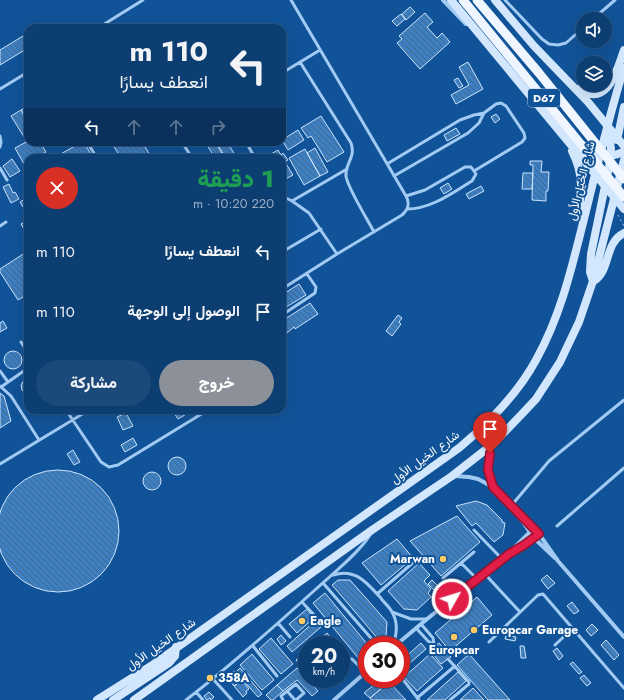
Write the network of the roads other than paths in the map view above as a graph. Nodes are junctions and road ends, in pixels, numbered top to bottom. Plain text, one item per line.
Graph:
1 (143, 0) edge
2 (291, 0) edge
3 (443, 0) edge
4 (451, 0) edge
5 (463, 0) edge
6 (477, 0) edge
7 (495, 0) edge
8 (505, 0) edge
9 (615, 0) edge
10 (602, 12) edge
11 (104, 24) edge
12 (479, 33) junction
13 (576, 34) edge
14 (320, 50) junction
15 (624, 50) edge
16 (300, 62) junction
17 (624, 68) edge
18 (286, 71) edge
19 (24, 74) edge
20 (570, 83) junction
21 (0, 89) edge
22 (624, 107) edge
23 (484, 113) junction
24 (607, 126) junction
25 (0, 136) edge
26 (565, 138) junction
27 (617, 138) junction
28 (248, 146) edge
29 (624, 146) edge
30 (0, 147) edge
31 (624, 151) edge
32 (253, 154) edge
33 (601, 154) junction
34 (612, 156) junction
35 (624, 160) edge
36 (387, 164) junction
37 (0, 168) edge
38 (611, 168) junction
39 (347, 169) junction
40 (474, 171) junction
41 (595, 174) junction
42 (623, 174) edge
43 (394, 176) junction
44 (7, 180) dead end
45 (605, 187) junction
46 (406, 196) junction
47 (286, 198) edge
48 (619, 198) edge
49 (292, 201) junction
50 (407, 209) junction
51 (624, 209) edge
52 (6, 222) dead end
53 (583, 223) junction
54 (0, 226) edge
55 (321, 229) junction
56 (374, 232) junction
57 (624, 233) edge
58 (286, 250) edge
59 (337, 254) junction
60 (306, 274) junction
61 (593, 281) junction
62 (286, 286) edge
63 (286, 312) edge
64 (21, 342) dead end
65 (24, 347) edge
66 (0, 371) edge
67 (24, 371) edge
68 (8, 382) junction
69 (1, 386) edge
70 (624, 400) edge
71 (69, 414) edge
72 (83, 414) edge
73 (201, 414) edge
74 (73, 420) junction
75 (39, 440) junction
76 (493, 444) junction
77 (0, 464) edge
78 (624, 468) edge
79 (452, 476) junction
80 (493, 487) junction
81 (511, 506) junction
82 (517, 513) junction
83 (557, 526) dead end
84 (534, 528) junction
85 (372, 530) junction
86 (474, 530) dead end
87 (530, 532) junction
88 (539, 534) junction
89 (534, 538) junction
90 (474, 552) dead end
91 (509, 554) junction
92 (502, 559) junction
93 (416, 560) dead end
94 (558, 561) junction
95 (461, 563) junction
96 (484, 573) junction
97 (331, 576) junction
98 (443, 578) dead end
99 (477, 579) junction
100 (323, 583) junction
101 (377, 594) junction
102 (302, 602) junction
103 (392, 612) junction
104 (520, 612) junction
105 (316, 617) dead end
106 (427, 619) junction
107 (278, 623) junction
108 (421, 624) junction
109 (416, 628) junction
110 (573, 628) junction
111 (369, 636) edge
112 (395, 636) edge
113 (407, 636) edge
114 (624, 637) edge
115 (290, 638) dead end
116 (489, 642) dead end
117 (555, 645) dead end
118 (253, 646) junction
119 (176, 648) junction
120 (350, 658) edge
121 (448, 658) dead end
122 (358, 665) edge
123 (455, 666) junction
124 (278, 676) dead end
125 (213, 678) junction
126 (358, 679) edge
127 (410, 688) edge
128 (624, 688) edge
129 (287, 691) junction
130 (196, 692) junction
131 (137, 699) edge
132 (336, 699) edge
133 (418, 699) edge
134 (97, 700) edge
135 (113, 700) edge
136 (186, 700) edge
137 (203, 700) edge
138 (232, 700) edge
139 (283, 700) edge
140 (295, 700) edge
141 (450, 700) edge

1 - 11 lane
2 - 14 lane
3 - 12 street
4 - 12 main road, D67
5 - 48 main road, D67, bridge
6 - 42 main road, D67, bridge
7 - 20 main road, D67
8 - 13 lane
9 - 10 lane
12 - 26 main road, D67
14 - 16 lane
14 - 36 lane
15 - 20 main road
16 - 18 lane
16 - 39 lane
17 - 24 main road, شارع الخيل الأول
19 - 21 lane
20 - 24 main road, D67
22 - 27 main road
23 - 36 lane
23 - 40 lane
23 - 43 lane
24 - 27 main road, D67
24 - 33 main road, شارع الخيل الأول
24 - 34 main road
25 - 30 lane
26 - 33 main road
26 - 41 main road, D67
26 - 53 main road
27 - 29 main road, D67
27 - 34 main road
28 - 32 lane
31 - 34 main road
33 - 34 main road
33 - 41 main road, شارع الخيل الأول
34 - 38 main road
35 - 42 main road
36 - 43 lane
37 - 44 lane
38 - 41 main road
38 - 42 main road
38 - 45 main road
38 - 48 main road
39 - 49 lane
39 - 56 lane
40 - 46 lane
40 - 50 lane
41 - 45 main road, D67
41 - 53 main road, شارع الخيل الأول
42 - 48 main road
43 - 46 lane
45 - 48 main road, D67
45 - 61 main road
46 - 50 lane
47 - 49 lane
48 - 51 main road, D67
48 - 61 main road
49 - 55 lane
50 - 56 lane
52 - 54 lane
53 - 119 main road, شارع الخيل الأول
55 - 58 lane
55 - 59 lane
56 - 59 lane
57 - 61 main road
59 - 60 lane
60 - 62 lane
60 - 63 lane
61 - 76 main road
64 - 65 lane
66 - 68 lane
67 - 68 lane
68 - 69 lane
69 - 75 lane
70 - 81 lane
71 - 74 lane
72 - 74 lane
73 - 74 lane
74 - 75 lane
75 - 77 lane
76 - 79 main road
76 - 80 street
78 - 83 lane
79 - 80 street
79 - 85 main road
80 - 81 street
81 - 82 street
82 - 84 street
82 - 87 street
84 - 87 street
84 - 88 street
85 - 97 lane
85 - 131 main road
86 - 92 lane
87 - 89 street
87 - 91 street
88 - 89 street
88 - 94 street
89 - 91 street
89 - 94 street
90 - 95 lane
91 - 92 street
92 - 96 street
93 - 101 lane
94 - 114 street
95 - 98 lane
95 - 99 lane
96 - 99 street
96 - 104 lane
97 - 100 lane
97 - 101 lane
99 - 106 street
100 - 102 lane
100 - 111 lane
101 - 103 lane
102 - 105 lane
102 - 107 lane
103 - 106 lane
103 - 112 lane
104 - 110 lane
104 - 116 lane
106 - 108 street
107 - 115 lane
107 - 118 lane
108 - 109 street
108 - 109 lane
109 - 113 street
110 - 117 lane
110 - 128 lane
118 - 124 lane
118 - 125 lane
119 - 134 main road, شارع الخيل الأول
119 - 135 main road
120 - 122 lane
121 - 123 lane
123 - 133 lane
123 - 141 lane
125 - 130 lane
125 - 138 lane
126 - 132 street
127 - 133 lane
129 - 139 lane
129 - 140 lane
129 - 140 lane
130 - 136 lane
130 - 137 lane

